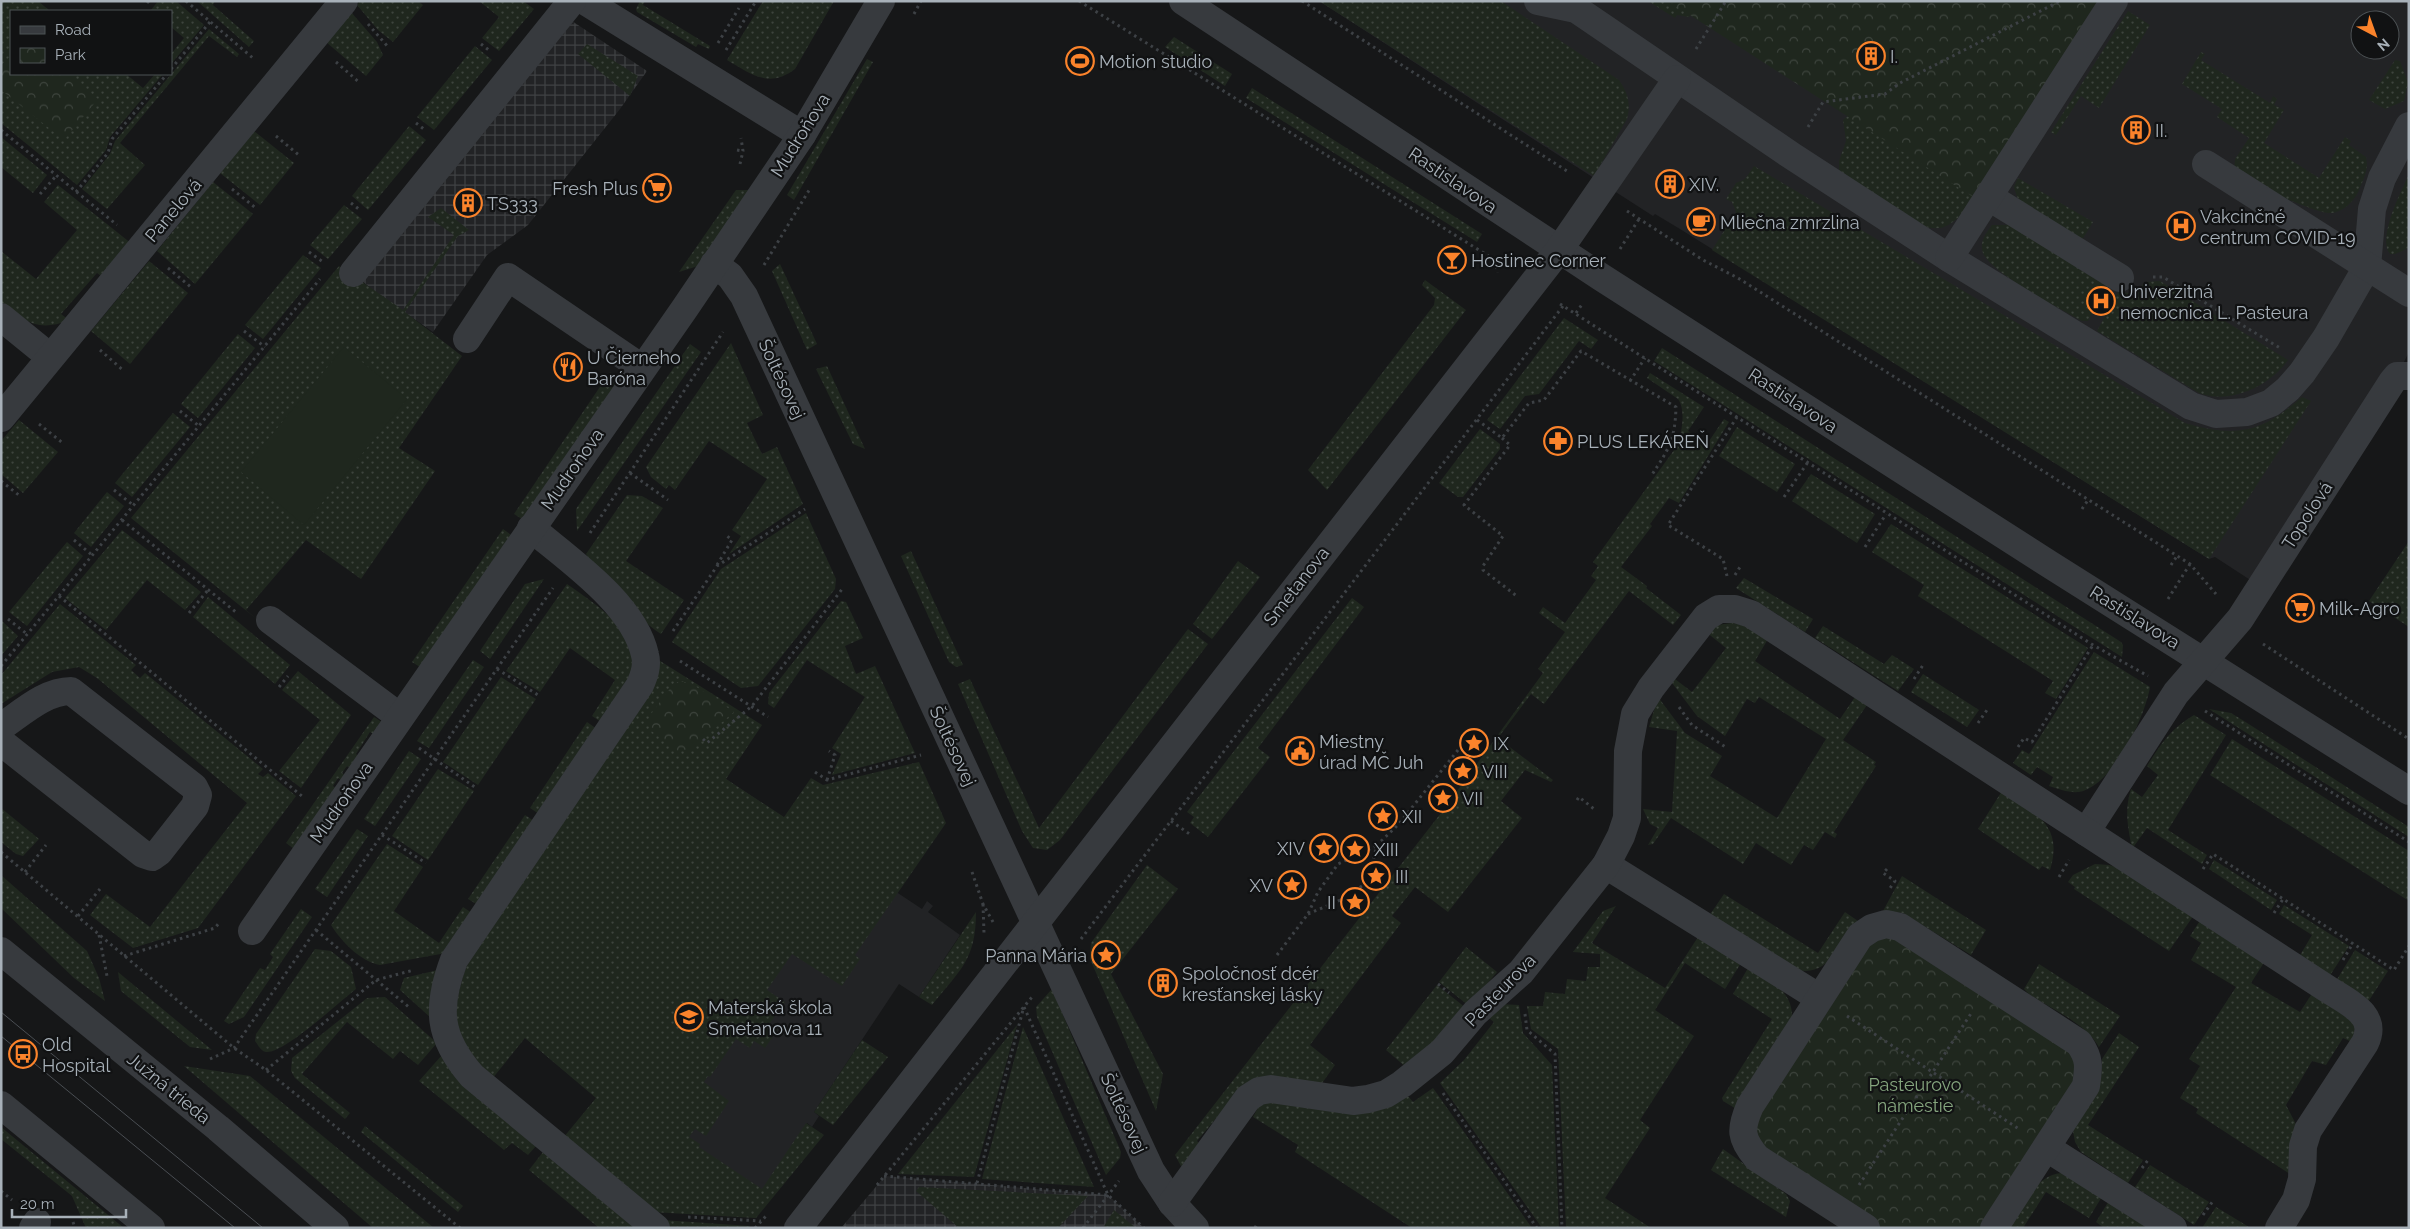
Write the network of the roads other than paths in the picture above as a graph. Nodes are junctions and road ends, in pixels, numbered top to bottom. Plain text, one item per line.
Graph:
1 (344, 1) edge
2 (572, 1) edge
3 (585, 1) edge
4 (881, 1) edge
5 (1183, 1) edge
6 (1538, 1) edge
7 (2114, 1) edge
8 (613, 9) edge
9 (1677, 78) junction
10 (2409, 126) edge
11 (802, 135) junction
12 (2206, 164) dead end
13 (1989, 197) junction
14 (1559, 250) junction
15 (1949, 258) junction
16 (714, 264) junction
17 (2368, 267) junction
18 (352, 274) dead end
19 (2120, 278) road end
20 (2409, 293) edge
21 (1, 317) edge
22 (467, 339) dead end
23 (2409, 352) edge
24 (50, 357) junction
25 (642, 368) junction
26 (2403, 376) edge
27 (1, 418) edge
28 (531, 528) junction
29 (270, 620) dead end
30 (2204, 660) junction
31 (400, 717) junction
32 (1, 727) edge
33 (1, 742) edge
34 (2409, 791) edge
35 (2086, 832) junction
36 (1606, 865) junction
37 (1036, 924) junction
38 (252, 931) dead end
39 (1, 951) edge
40 (1818, 997) junction
41 (1, 1105) edge
42 (2047, 1148) junction
43 (1172, 1203) junction
44 (1837, 1220) edge
45 (648, 1221) edge
46 (152, 1228) edge
47 (335, 1228) edge
48 (798, 1228) edge
49 (1195, 1228) edge
50 (1866, 1228) edge
51 (1994, 1228) edge
52 (2173, 1228) edge
53 (2280, 1228) edge

1 - 24 street, Panelová
2 - 18 street
3 - 8 street
4 - 11 street, Mudroňova
5 - 14 street, Rastislavova
6 - 9 street
7 - 13 street
8 - 11 street
9 - 14 street, Smetanova
9 - 15 street
10 - 17 street
11 - 16 street, Mudroňova
12 - 17 street
13 - 15 street
13 - 19 street
14 - 30 street, Rastislavova
14 - 37 street, Smetanova
15 - 17 street
16 - 25 street, Mudroňova
16 - 37 street, Šoltésovej
17 - 20 street
21 - 24 street
22 - 25 street
23 - 26 street, Topoľová
24 - 27 street, Panelová
25 - 28 street, Mudroňova
26 - 30 street, Topoľová
28 - 31 street, Mudroňova
28 - 45 street
29 - 31 street
30 - 34 street, Rastislavova
30 - 35 street, Topoľová
31 - 38 street, Mudroňova
32 - 33 street
35 - 36 street, Pasteurova
35 - 53 street
36 - 40 street
36 - 43 street, Pasteurova
37 - 43 street, Šoltésovej
37 - 48 street, Smetanova
39 - 47 street, Južná trieda
40 - 42 street
40 - 44 street
41 - 46 street
42 - 51 street
42 - 52 street
43 - 49 street, Šoltésovej
44 - 50 street

